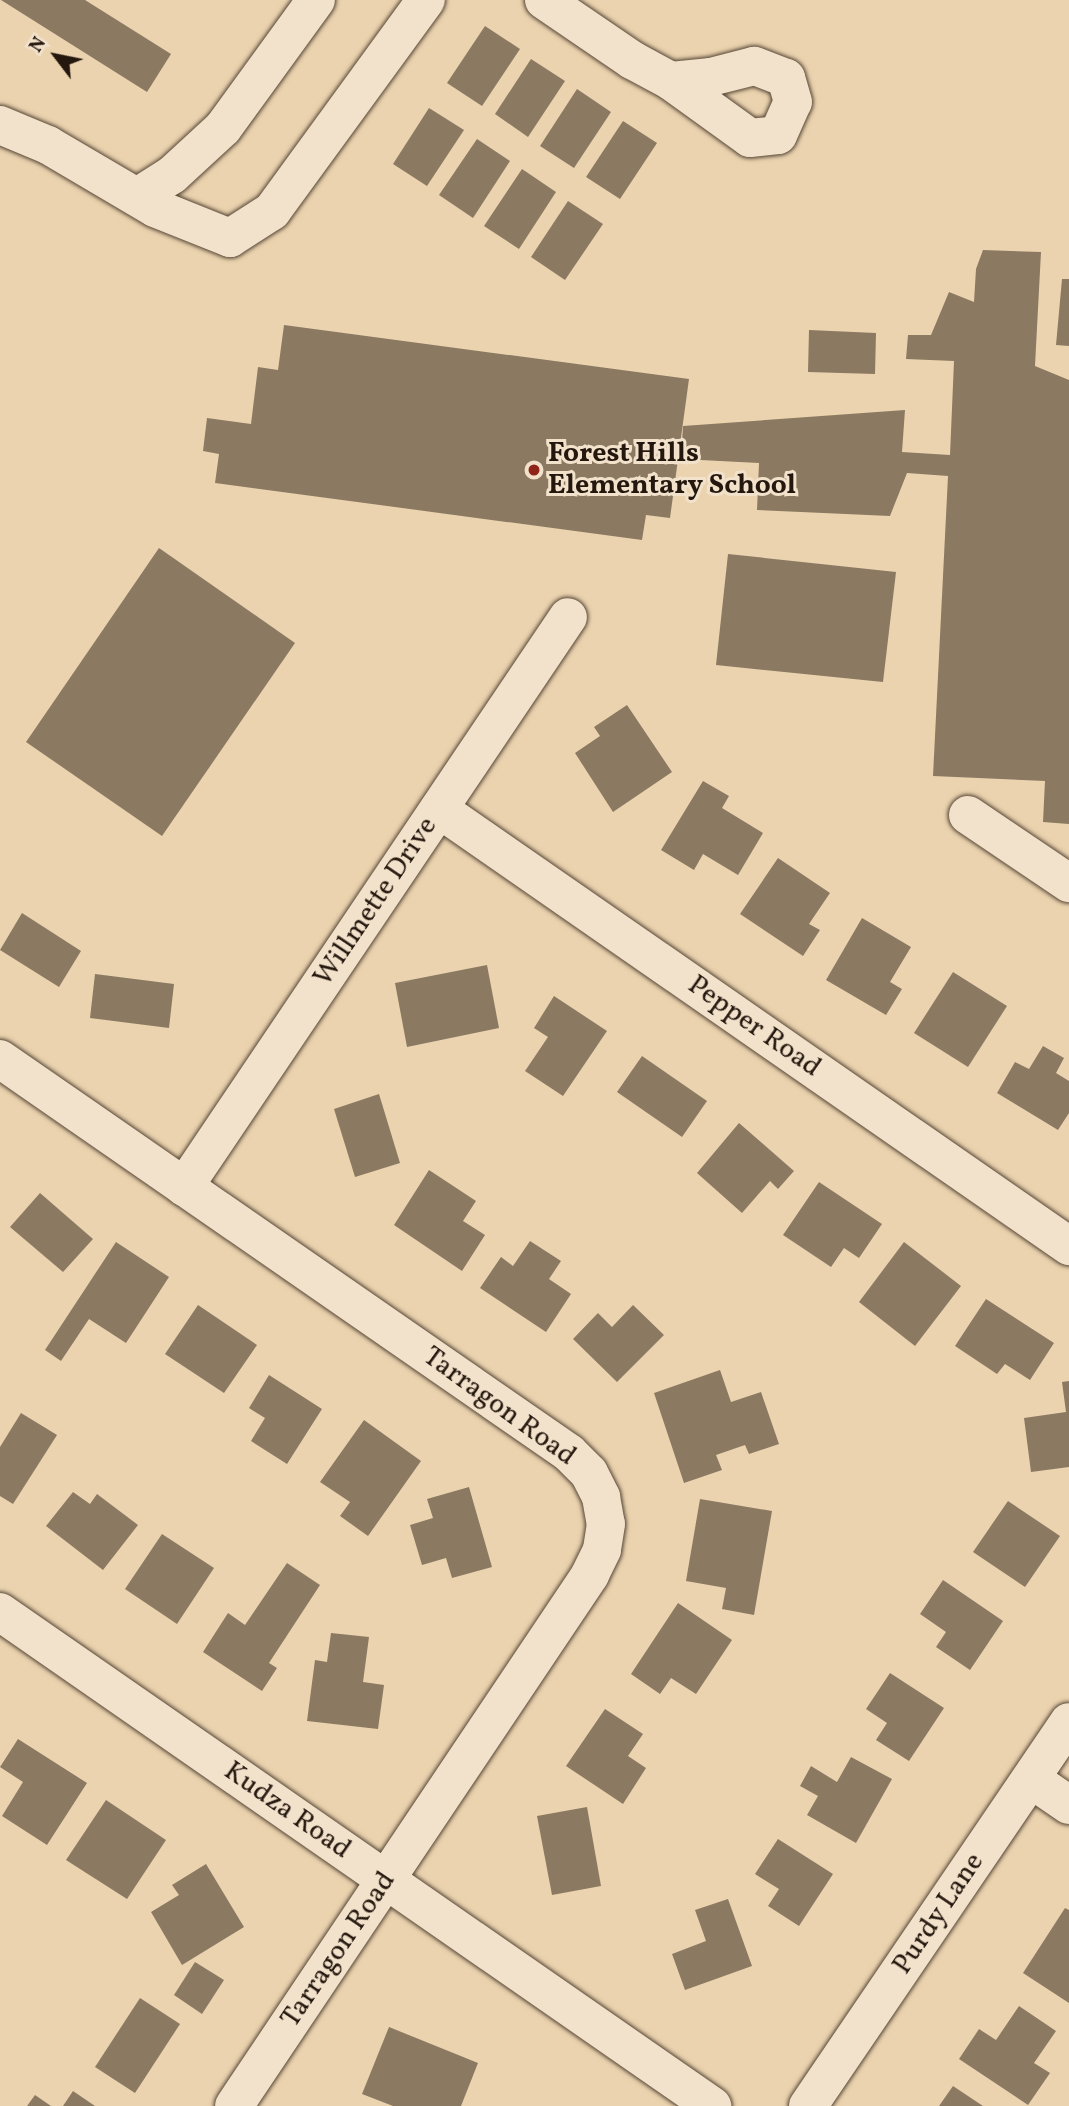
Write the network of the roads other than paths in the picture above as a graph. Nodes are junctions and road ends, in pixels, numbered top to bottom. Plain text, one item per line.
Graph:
1 (316, 0) edge
2 (426, 0) edge
3 (544, 0) edge
4 (671, 82) dead end
5 (0, 125) edge
6 (137, 197) junction
7 (568, 617) dead end
8 (439, 809) junction
9 (968, 815) dead end
10 (1069, 883) edge
11 (0, 1059) edge
12 (184, 1186) junction
13 (1069, 1246) edge
14 (0, 1612) edge
15 (1069, 1722) edge
16 (1031, 1779) junction
17 (1069, 1805) edge
18 (386, 1880) junction
19 (234, 2106) edge
20 (712, 2106) edge
21 (808, 2106) edge

1 - 6 street
2 - 6 street
3 - 4 street
5 - 6 street
7 - 8 street, Willmette Drive
8 - 12 street, Willmette Drive
8 - 13 street, Pepper Road
9 - 10 street
11 - 12 street, Tarragon Road
12 - 18 street, Tarragon Road
14 - 18 street, Kudza Road
15 - 16 street, Purdy Lane
16 - 17 street
16 - 21 street, Purdy Lane
18 - 19 street, Tarragon Road
18 - 20 street, Kudza Road

